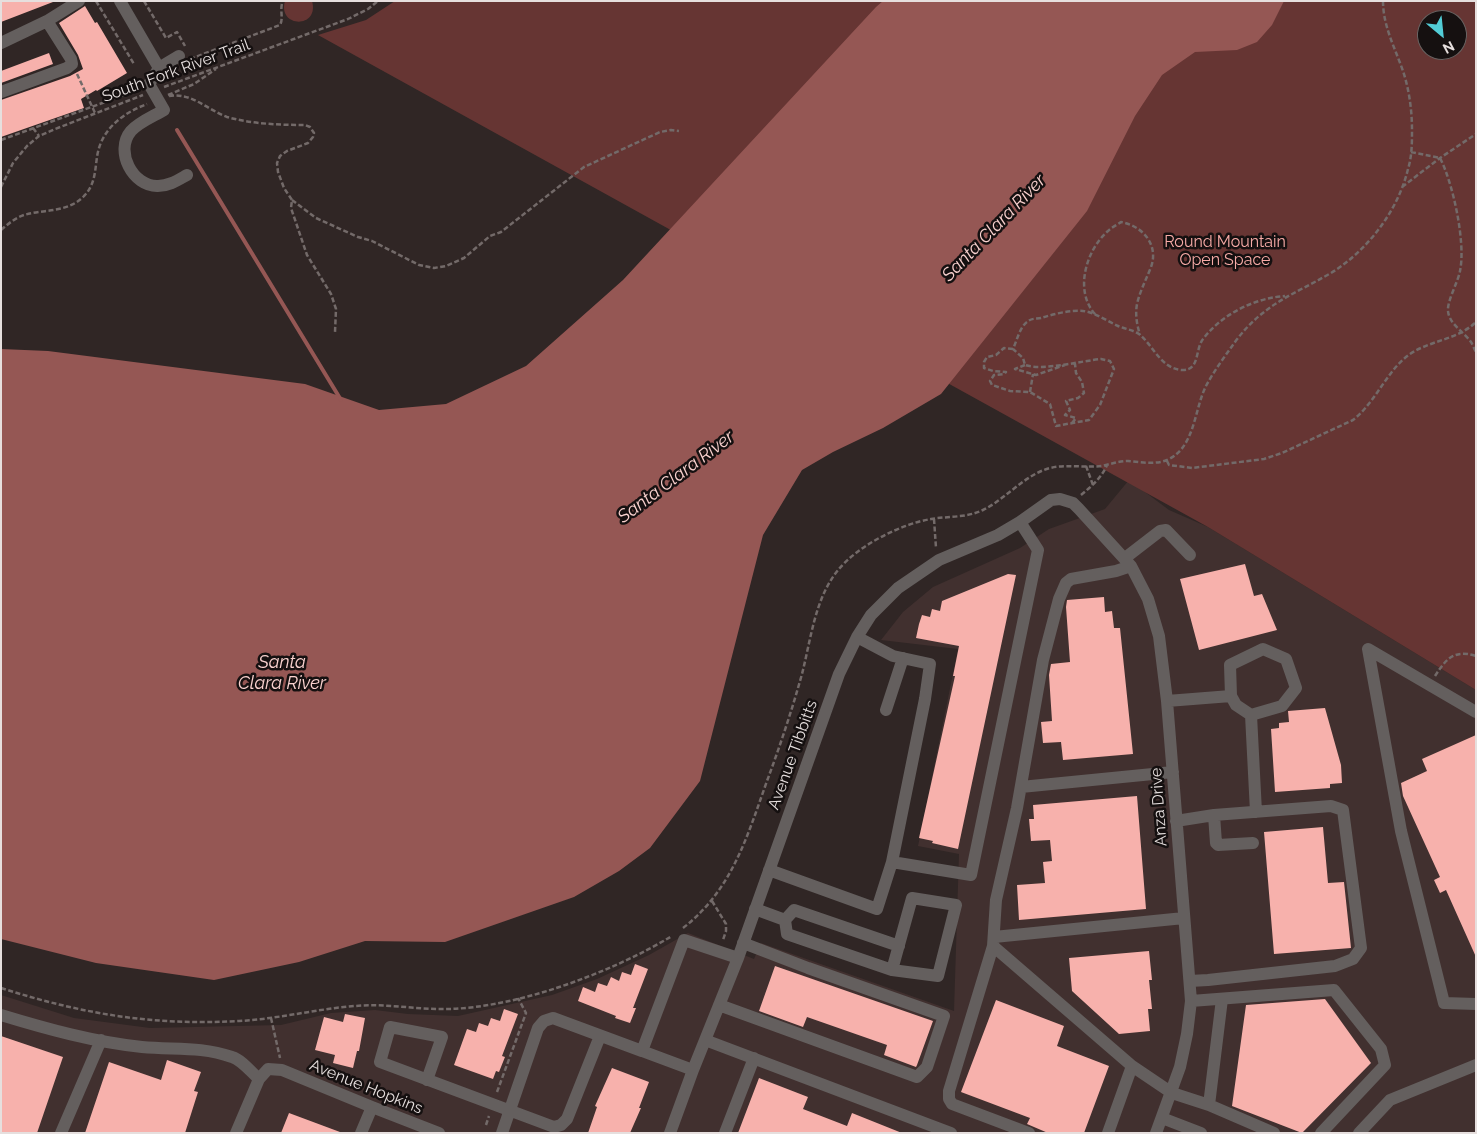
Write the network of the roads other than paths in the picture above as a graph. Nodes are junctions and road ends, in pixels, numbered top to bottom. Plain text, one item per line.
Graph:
1 (78, 1) edge
2 (120, 1) edge
3 (47, 21) junction
4 (1, 44) edge
5 (182, 59) road end
6 (159, 68) junction
7 (1, 92) edge
8 (187, 175) dead end
9 (1073, 503) joint
10 (1020, 522) junction
11 (1190, 555) dead end
12 (1128, 562) junction
13 (857, 638) junction
14 (903, 658) junction
15 (1231, 696) junction
16 (1167, 701) junction
17 (886, 710) dead end
18 (1476, 712) edge
19 (1252, 715) junction
20 (1173, 772) junction
21 (1021, 787) junction
22 (1256, 812) junction
23 (1214, 815) junction
24 (1176, 821) junction
25 (1253, 843) dead end
26 (892, 862) junction
27 (769, 870) junction
28 (755, 909) junction
29 (1184, 918) junction
30 (785, 920) junction
31 (993, 941) junction
32 (743, 943) junction
33 (899, 946) junction
34 (738, 958) junction
35 (892, 970) junction
36 (1190, 981) junction
37 (1222, 999) junction
38 (1191, 1001) junction
39 (1476, 1004) edge
40 (719, 1005) junction
41 (1, 1015) edge
42 (600, 1036) junction
43 (100, 1040) junction
44 (705, 1040) junction
45 (642, 1051) junction
46 (754, 1058) junction
47 (1476, 1065) edge
48 (1132, 1066) junction
49 (692, 1070) junction
50 (259, 1078) junction
51 (427, 1080) junction
52 (1172, 1093) junction
53 (1209, 1105) junction
54 (372, 1107) junction
55 (509, 1110) junction
56 (1162, 1118) junction
57 (929, 1129) edge
58 (61, 1133) edge
59 (236, 1133) edge
60 (361, 1133) edge
61 (439, 1133) edge
62 (502, 1133) edge
63 (670, 1133) edge
64 (725, 1133) edge
65 (951, 1133) edge
66 (1029, 1133) edge
67 (1108, 1133) edge
68 (1156, 1133) edge
69 (1201, 1133) edge
70 (1274, 1133) edge
71 (1321, 1133) edge
72 (1359, 1133) edge

1 - 3 street
2 - 6 street
3 - 4 street
3 - 7 street
5 - 6 street
6 - 8 street
9 - 10 street, Avenue Tibbitts
9 - 12 street, Anza Drive
10 - 13 street, Avenue Tibbitts
10 - 26 street
11 - 12 street
12 - 16 street, Anza Drive
12 - 21 street
13 - 14 street
13 - 27 street, Avenue Tibbitts
14 - 17 street
14 - 26 street
15 - 16 street
15 - 19 street
15 - 19 street
16 - 20 street, Anza Drive
18 - 39 street
19 - 22 street
20 - 21 street
20 - 24 street, Anza Drive
21 - 31 street
22 - 23 street
22 - 36 street
23 - 24 street
23 - 25 street
24 - 29 street, Anza Drive
26 - 27 street
27 - 28 street, Avenue Tibbitts
28 - 30 street
28 - 32 street, Avenue Tibbitts
29 - 31 street
29 - 36 street, Anza Drive
30 - 33 street
30 - 35 street
31 - 48 street
31 - 66 street
32 - 34 street, Avenue Tibbitts
32 - 40 street
33 - 35 street
33 - 35 street
34 - 40 street, Avenue Tibbitts
34 - 45 street
36 - 38 street, Anza Drive
37 - 38 street
37 - 53 street
37 - 71 street
38 - 52 street, Anza Drive
40 - 44 street, Avenue Tibbitts
41 - 43 street
42 - 45 street
42 - 55 street
42 - 55 street
43 - 50 street
43 - 58 street
44 - 46 street
44 - 49 street, Avenue Tibbitts
45 - 49 street
46 - 57 street
46 - 64 street
47 - 72 street
48 - 52 street
48 - 67 street
49 - 63 street, Avenue Tibbitts
50 - 54 street, Avenue Hopkins
50 - 59 street
51 - 51 street
51 - 55 street
52 - 53 street
52 - 56 street, Anza Drive
53 - 70 street
54 - 60 street
54 - 61 street, Avenue Hopkins
55 - 62 street
56 - 68 street, Anza Drive
56 - 69 street
57 - 65 street

